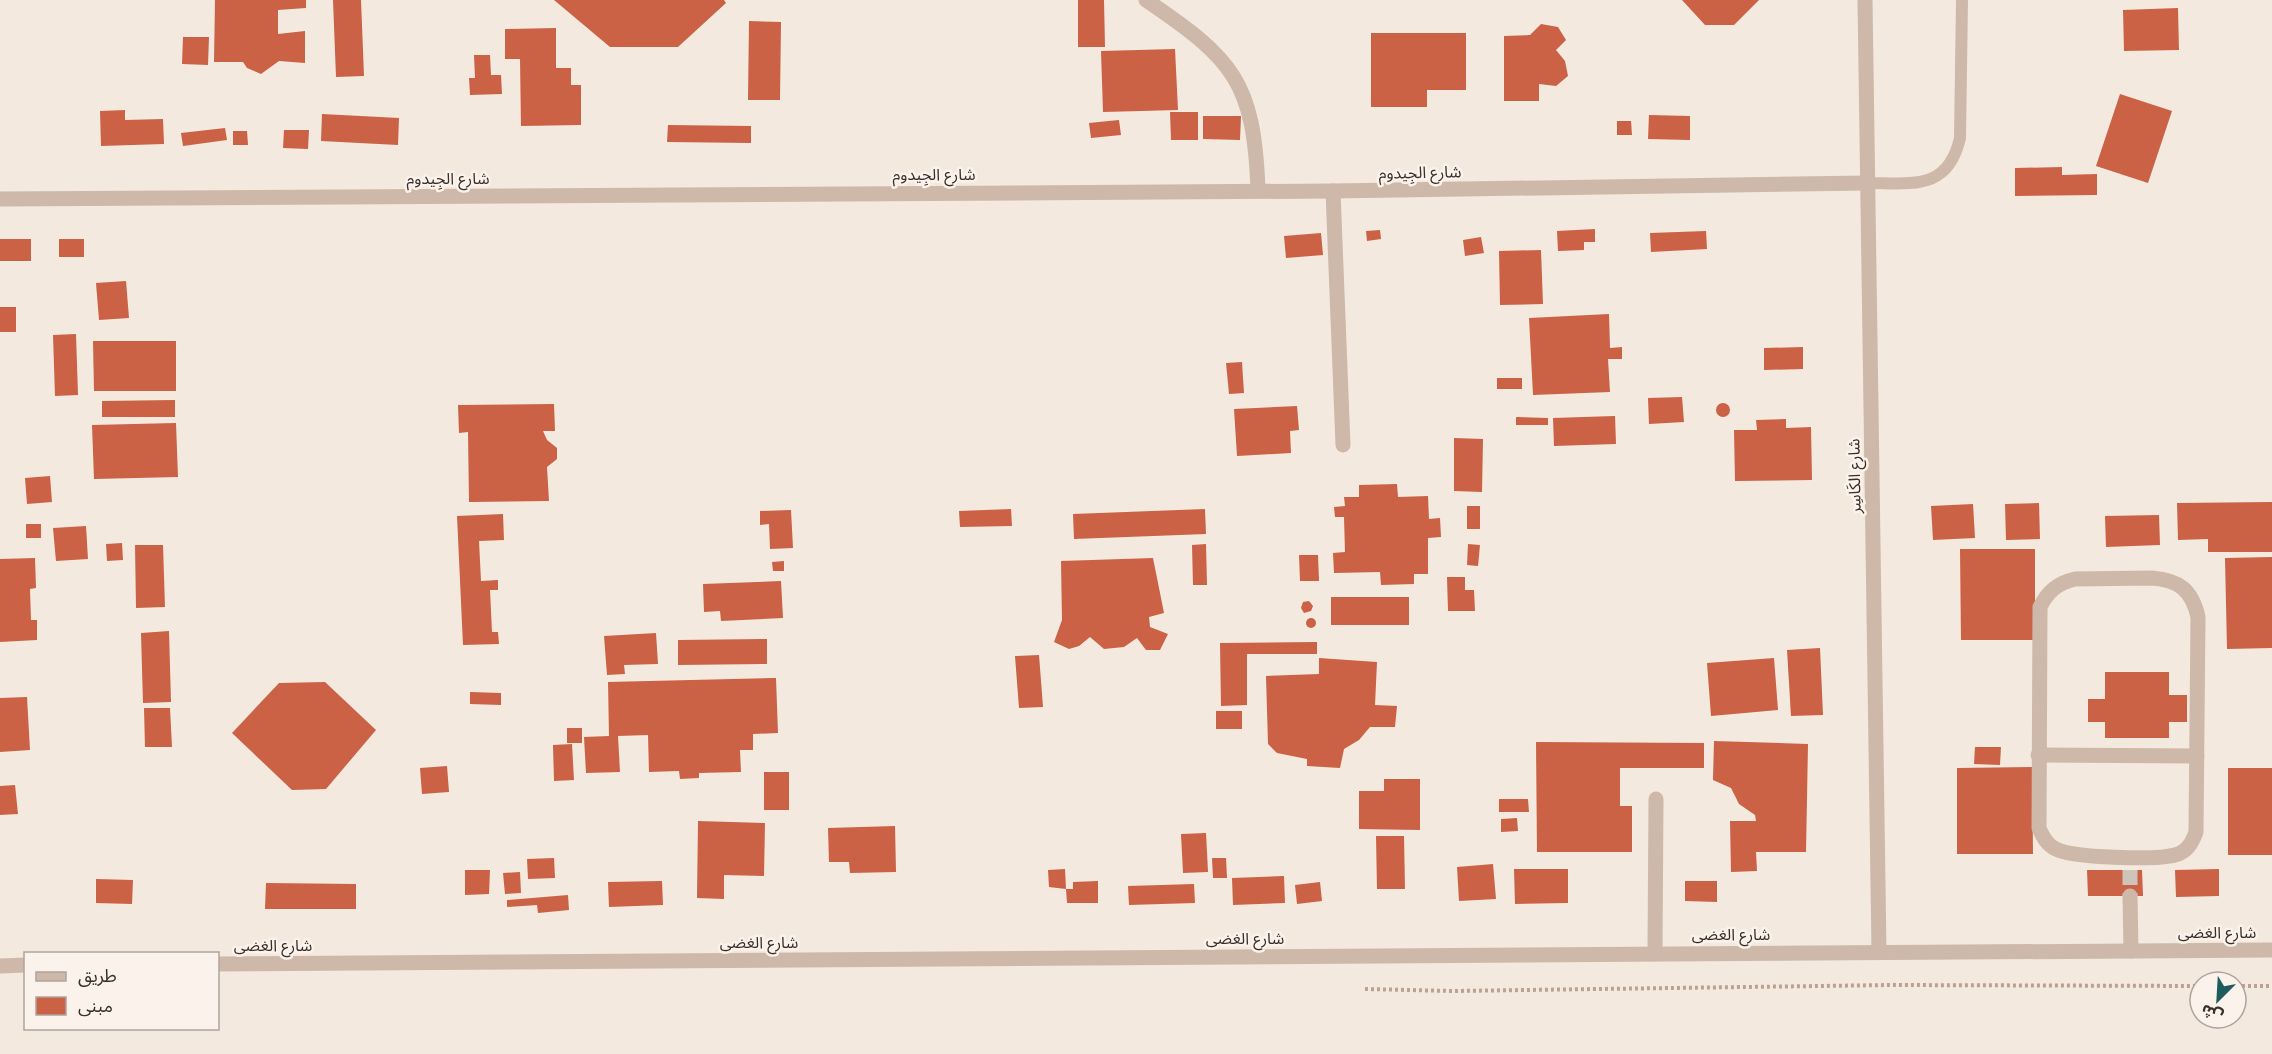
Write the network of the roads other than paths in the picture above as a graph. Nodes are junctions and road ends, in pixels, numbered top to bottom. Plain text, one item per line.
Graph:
1 (1146, 0) edge
2 (1865, 0) edge
3 (1962, 0) edge
4 (1868, 183) junction
5 (1258, 190) junction
6 (1333, 191) junction
7 (0, 199) edge
8 (1343, 445) dead end
9 (2038, 755) junction
10 (2198, 756) junction
11 (1656, 799) dead end
12 (2130, 896) tunnel mouth
13 (2272, 950) edge
14 (2131, 951) junction
15 (1655, 952) junction
16 (1879, 952) junction
17 (219, 964) edge
18 (24, 965) edge
19 (0, 966) edge

1 - 5 street
2 - 4 street, شارع الكَاسِر
3 - 4 lane
4 - 6 street, شارع الجِيدوم
4 - 16 street, شارع الكَاسِر
5 - 6 street, شارع الجِيدوم
5 - 7 street, شارع الجِيدوم
6 - 8 street
9 - 10 street
9 - 10 street
9 - 10 street
11 - 15 street
12 - 14 street
13 - 14 street, شارع الغضى
14 - 16 street, شارع الغضى
15 - 16 street, شارع الغضى
15 - 17 street, شارع الغضى
18 - 19 street

